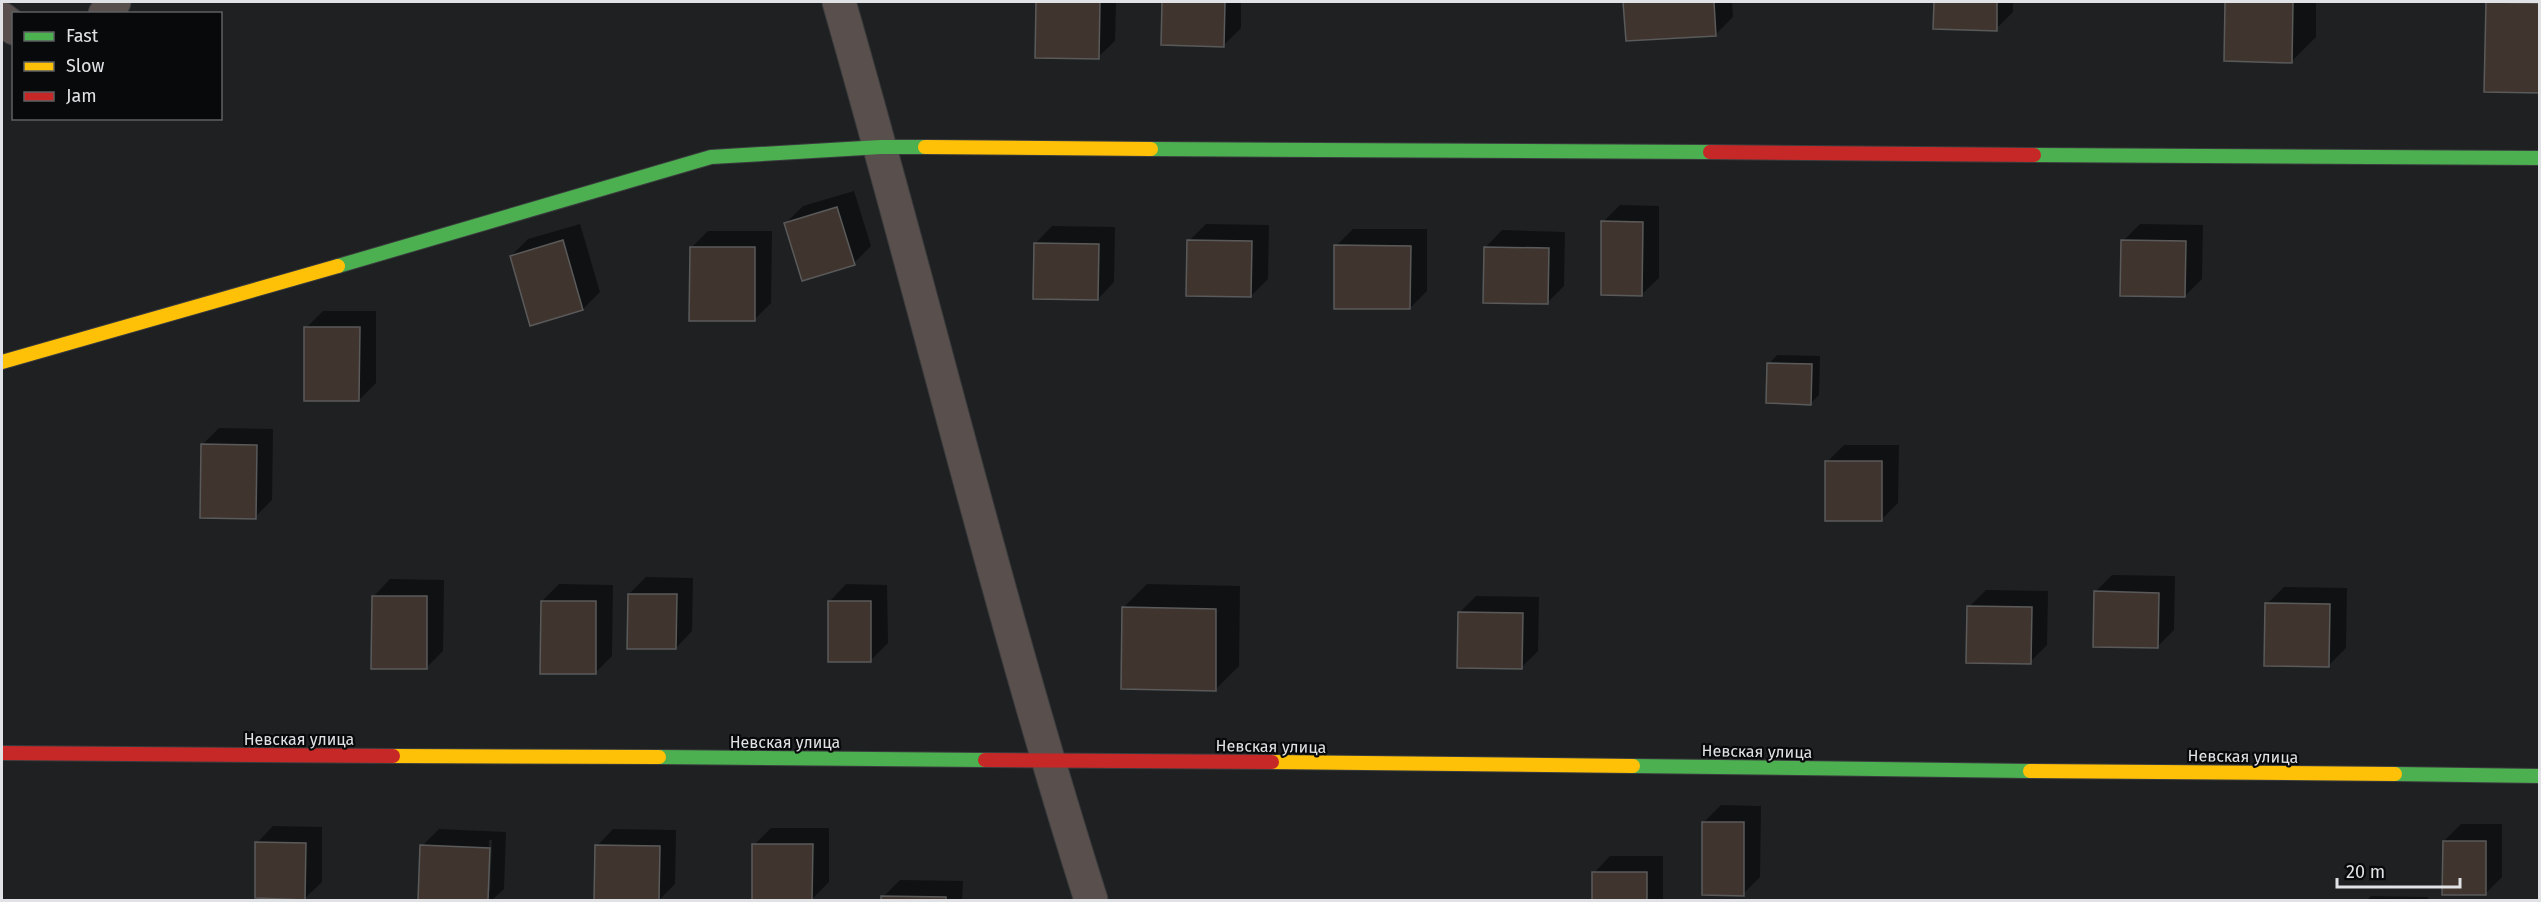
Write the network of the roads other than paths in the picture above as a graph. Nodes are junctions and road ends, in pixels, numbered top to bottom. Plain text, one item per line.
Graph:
1 (839, 2) edge
2 (881, 147) junction
3 (2540, 158) edge
4 (2, 362) edge
5 (2, 753) edge
6 (1046, 760) junction
7 (2540, 776) edge
8 (1091, 900) edge

1 - 2 street
2 - 3 street
2 - 4 street
2 - 6 street
5 - 6 street, Невская улица
6 - 7 street, Невская улица
6 - 8 street

